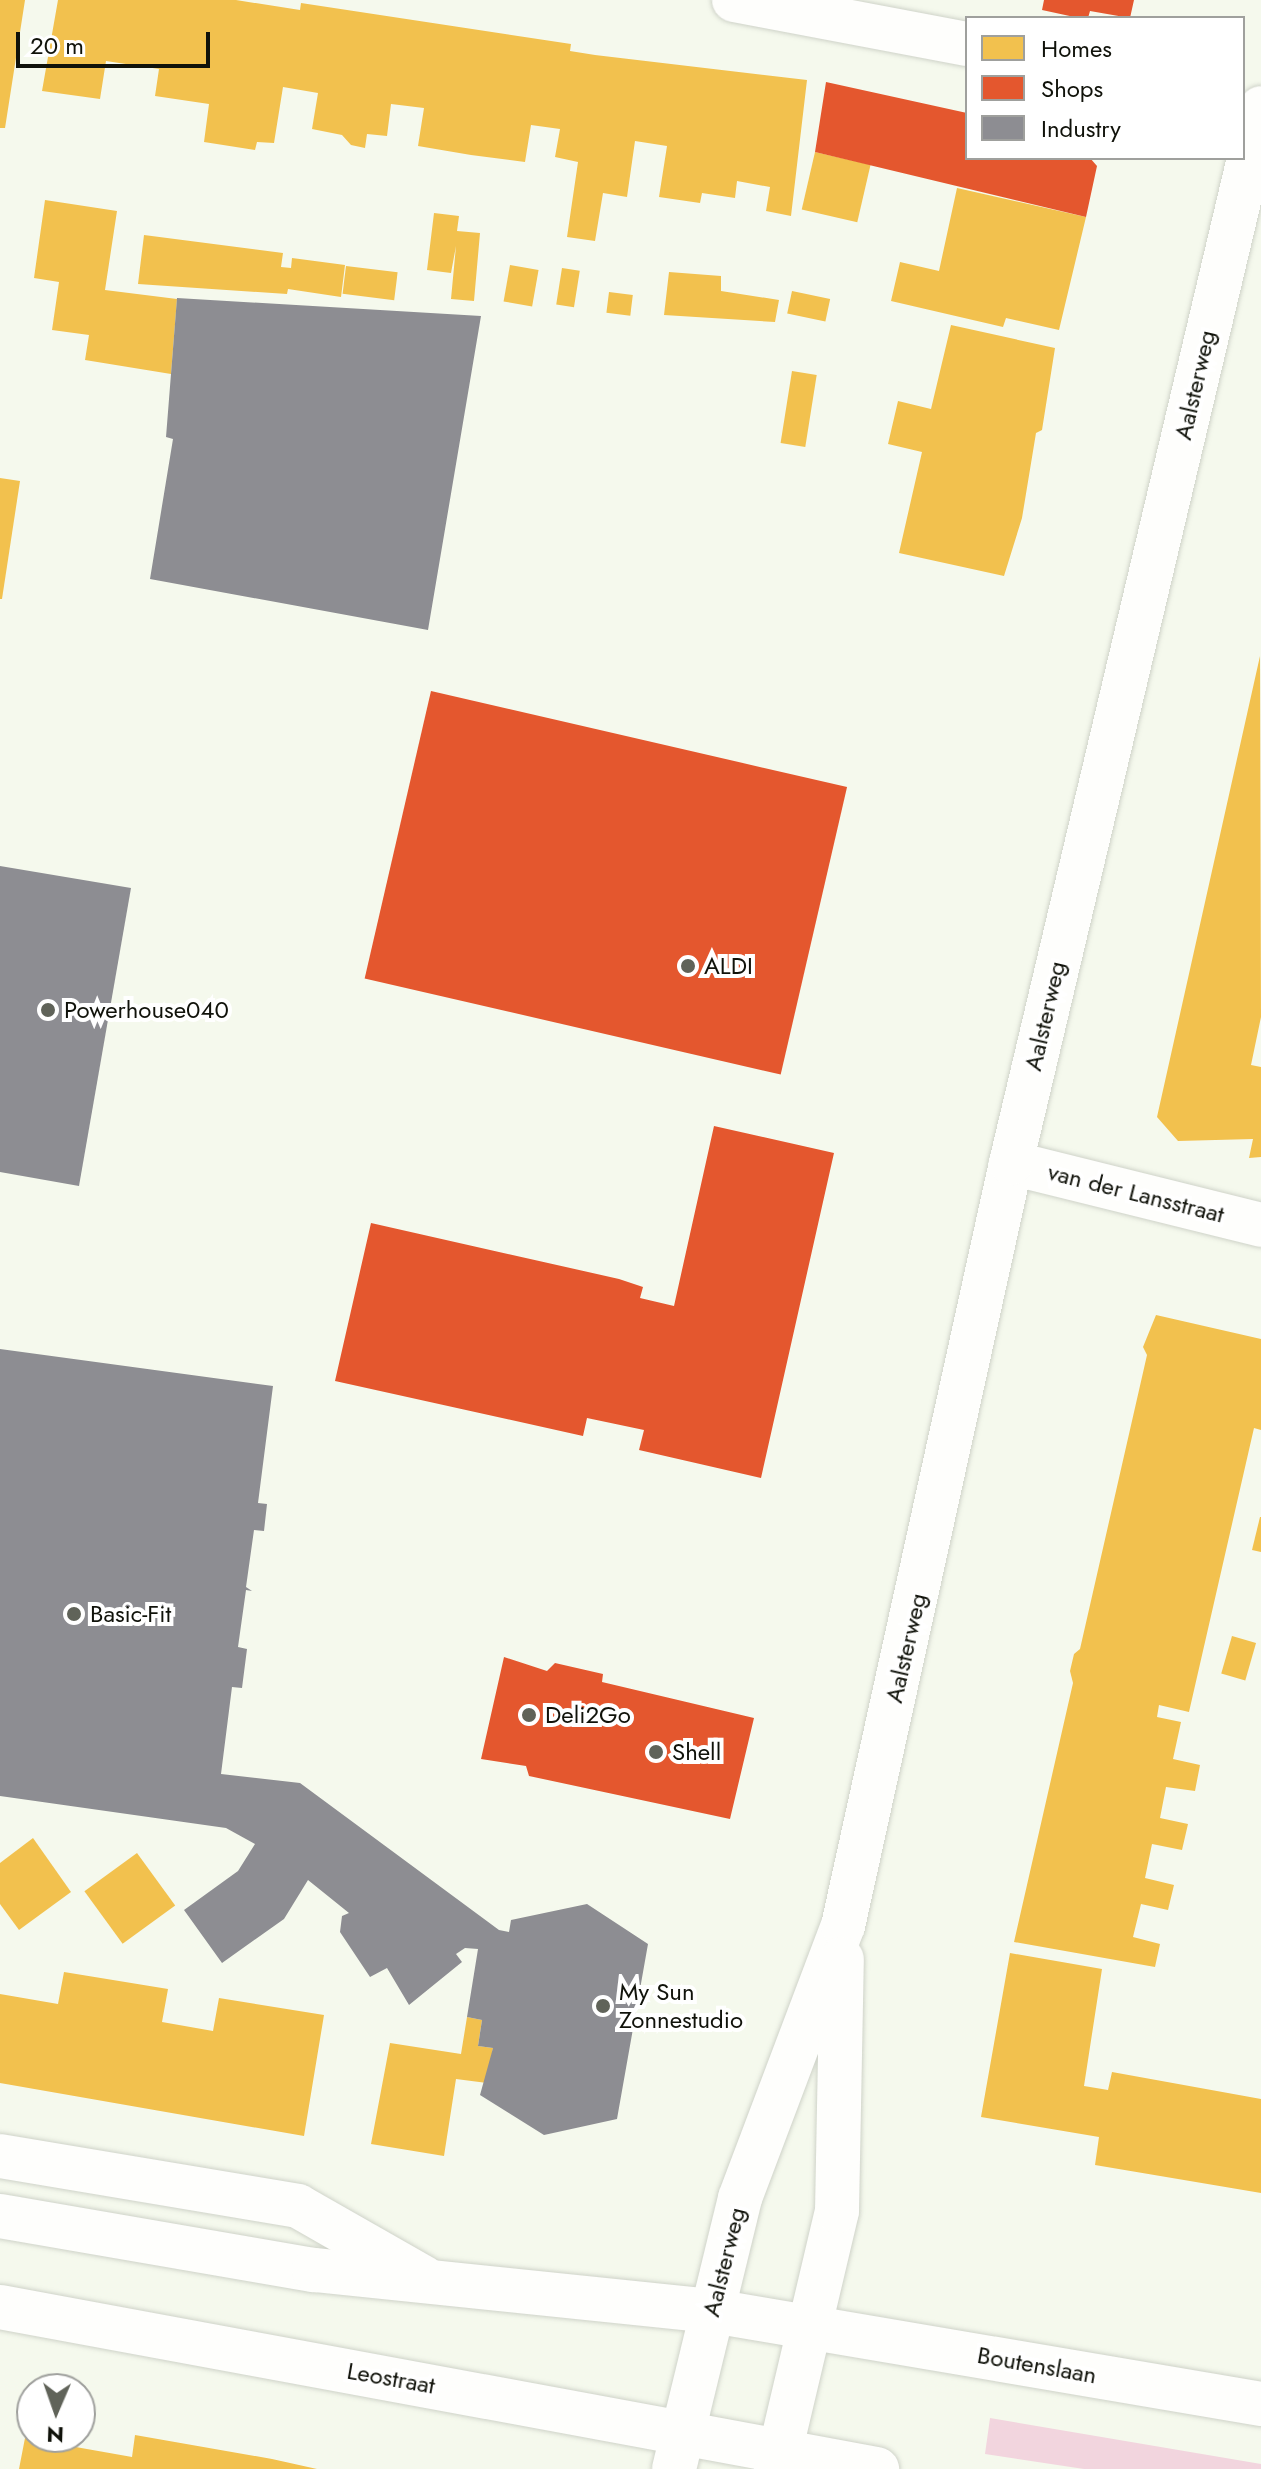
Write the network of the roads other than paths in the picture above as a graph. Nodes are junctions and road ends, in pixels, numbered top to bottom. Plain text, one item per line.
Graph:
1 (734, 0) edge
2 (965, 44) edge
3 (1261, 108) edge
4 (1011, 1163) junction
5 (1261, 1225) edge
6 (843, 1926) junction
7 (0, 2156) edge
8 (0, 2216) edge
9 (424, 2278) junction
10 (0, 2307) edge
11 (713, 2311) junction
12 (814, 2327) junction
13 (1261, 2404) edge
14 (678, 2451) edge
15 (779, 2461) edge
16 (877, 2469) edge

1 - 2 main road
3 - 4 main road, Aalsterweg
4 - 5 main road, van der Lansstraat
4 - 6 main road, Aalsterweg
6 - 11 main road, Aalsterweg
6 - 12 main road, Aalsterweg
7 - 9 main road
8 - 9 main road
9 - 11 main road
10 - 14 main road, Leostraat
11 - 12 main road
11 - 14 main road, Aalsterweg
12 - 13 main road, Boutenslaan
12 - 15 main road, Aalsterweg
14 - 15 main road, Leostraat
15 - 16 main road

